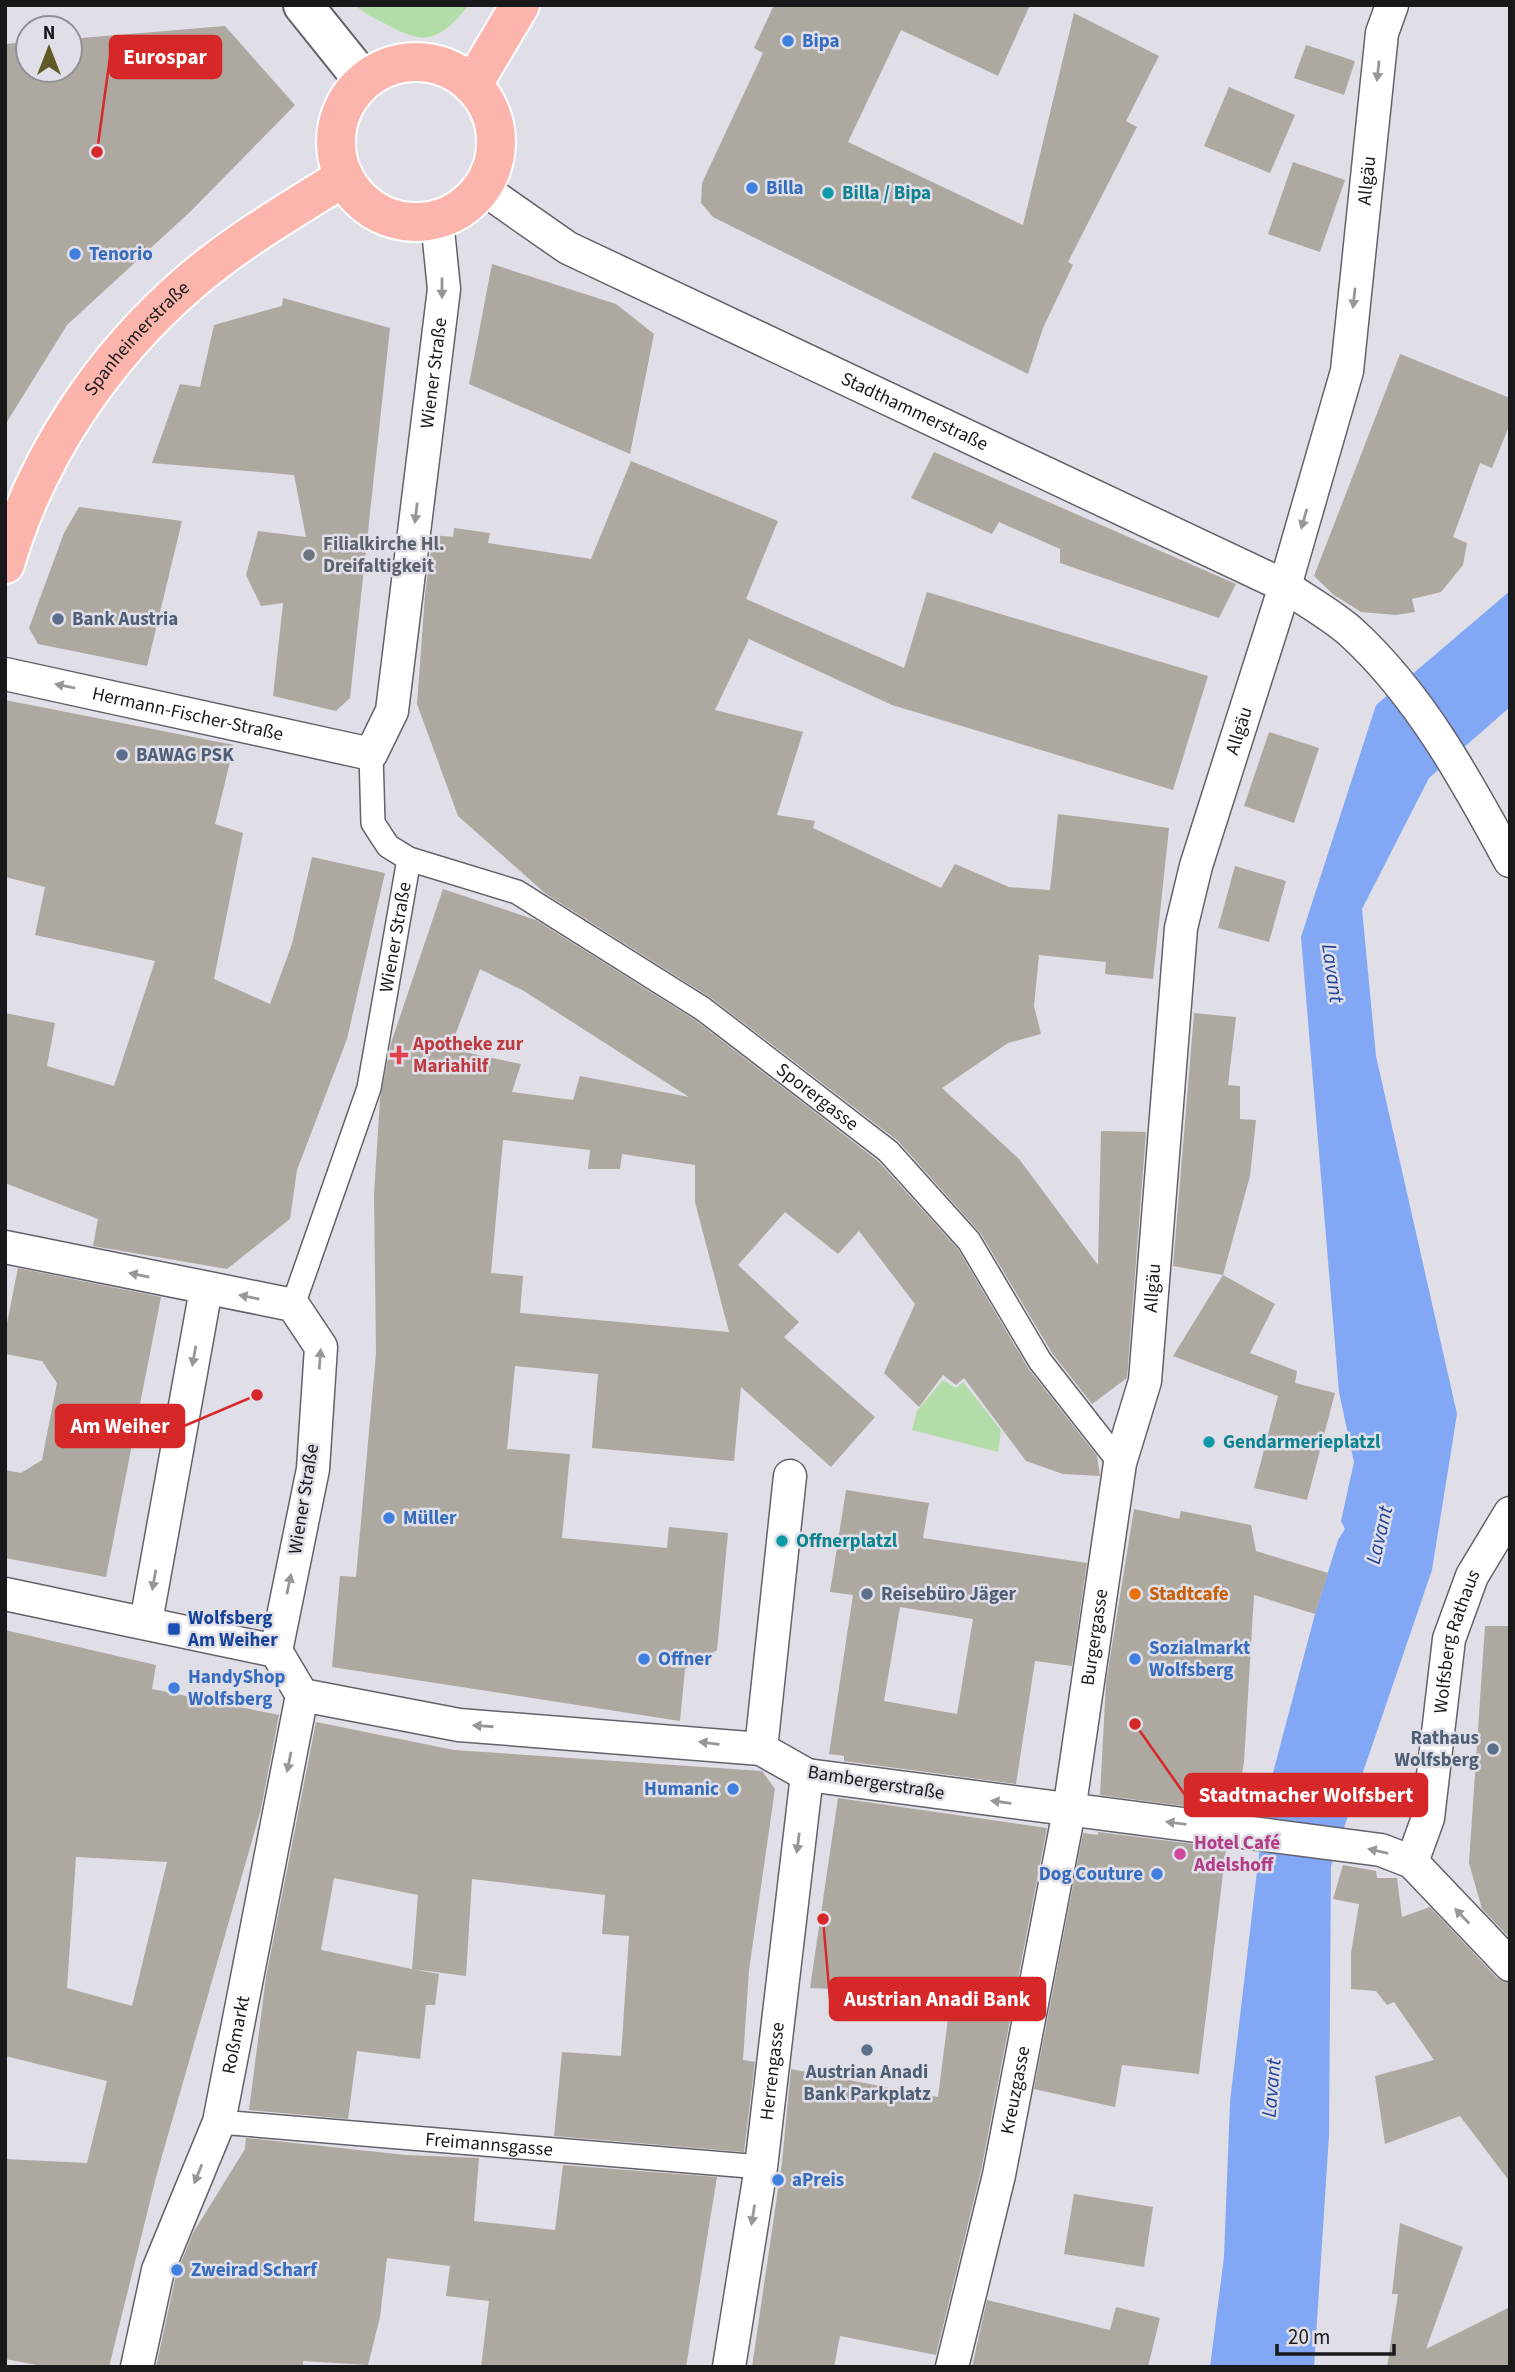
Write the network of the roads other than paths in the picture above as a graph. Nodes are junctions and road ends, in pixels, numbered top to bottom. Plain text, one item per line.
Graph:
1 (303, 5) edge
2 (520, 5) edge
3 (1392, 5) edge
4 (364, 81) junction
5 (473, 84) junction
6 (344, 177) junction
7 (482, 188) junction
8 (437, 220) junction
9 (5, 564) edge
10 (1285, 586) junction
11 (5, 674) edge
12 (371, 754) junction
13 (409, 859) junction
14 (1510, 861) edge
15 (5, 1247) edge
16 (206, 1289) junction
17 (293, 1305) junction
18 (1120, 1463) junction
19 (790, 1476) dead end
20 (1510, 1513) edge
21 (5, 1594) edge
22 (146, 1622) junction
23 (276, 1651) junction
24 (302, 1695) junction
25 (761, 1749) junction
26 (807, 1775) junction
27 (1069, 1811) junction
28 (1412, 1862) junction
29 (1510, 1965) edge
30 (219, 2122) junction
31 (761, 2168) junction
32 (137, 2367) edge
33 (729, 2367) edge
34 (953, 2367) edge

1 - 4 street
2 - 5 main road
3 -> 10 street, Allgäu
4 - 5 main road
4 - 6 main road
5 - 7 main road
6 - 8 main road
6 - 9 main road, Spanheimerstraße
7 - 8 main road
7 - 10 street, Stadthammerstraße
8 -> 12 street, Wiener Straße
10 - 14 street, Stadthammerstraße
10 - 18 street, Allgäu
12 -> 11 street, Hermann-Fischer-Straße
12 - 13 street, Wiener Straße
13 - 17 street, Wiener Straße
13 - 18 street, Sporergasse
16 -> 15 street
17 -> 16 street
16 -> 22 street
23 -> 17 street, Wiener Straße
18 - 27 street, Burgergasse
19 - 25 street
20 - 28 street, Wolfsberg Rathaus
21 - 22 street
22 - 23 street
23 - 24 street
25 -> 24 street, Bambergerstraße
24 -> 30 street, Roßmarkt
25 - 26 street, Bambergerstraße
27 -> 26 street, Bambergerstraße
26 -> 31 street, Herrengasse
28 -> 27 street, Bambergerstraße
27 - 34 street, Kreuzgasse
29 -> 28 street
30 - 31 street, Freimannsgasse
30 -> 32 street, Roßmarkt
31 -> 33 street, Herrengasse

